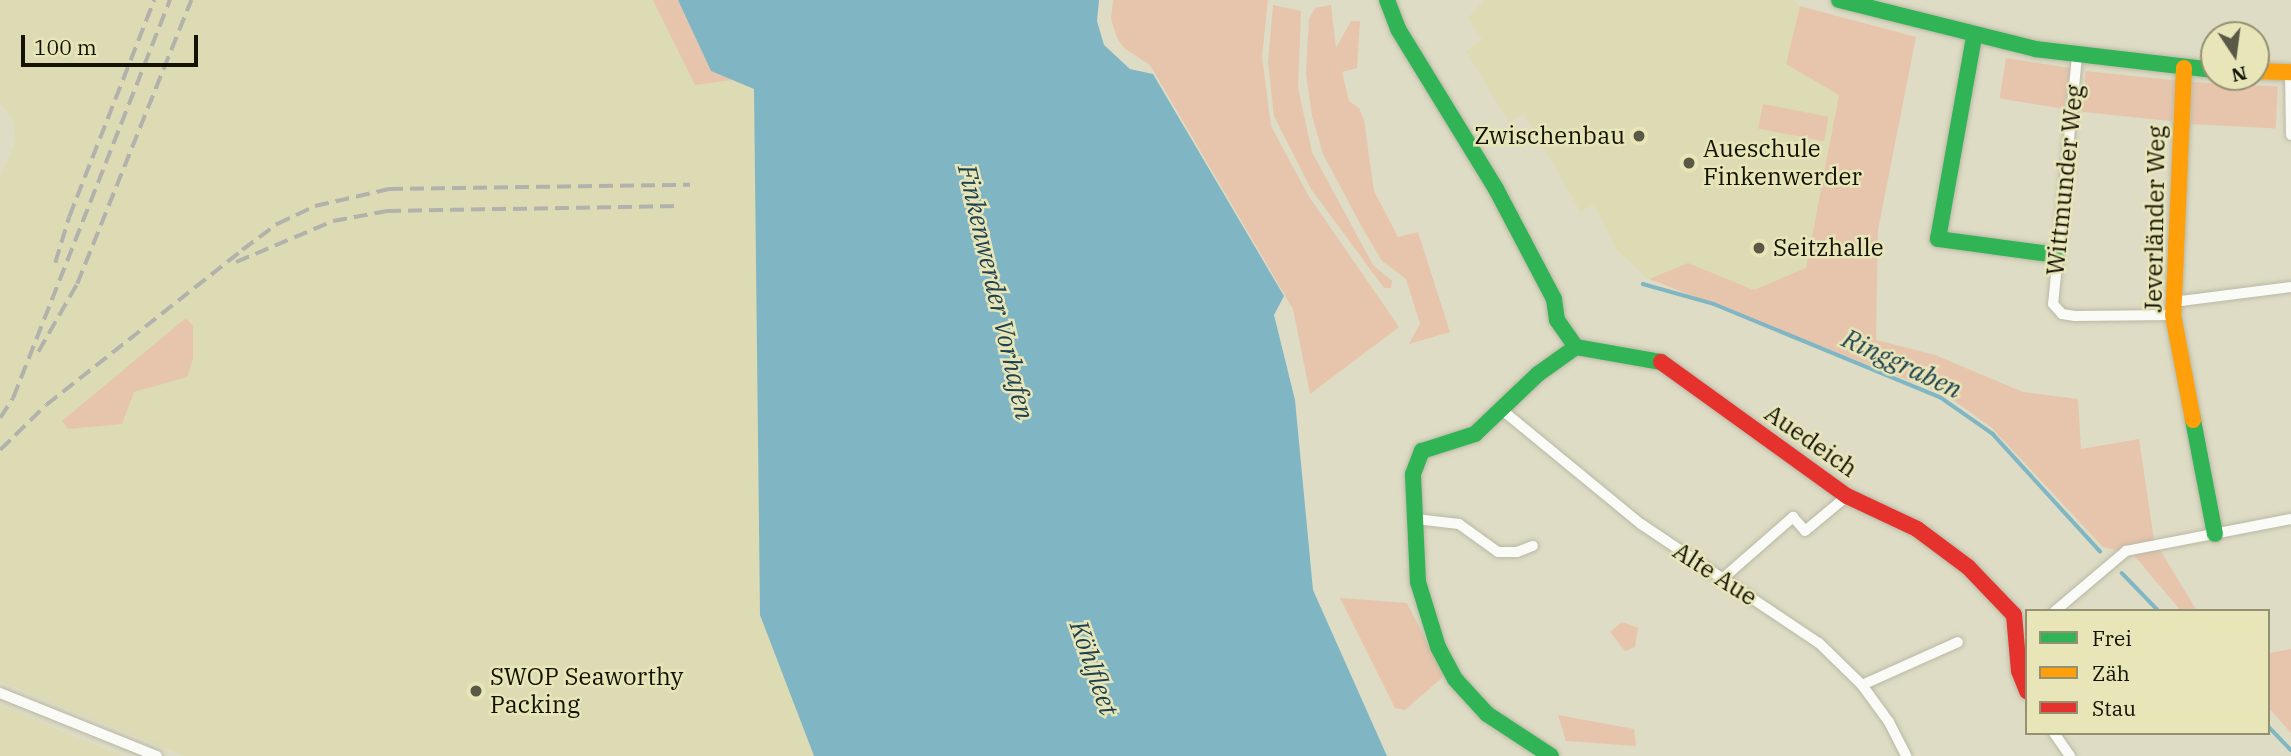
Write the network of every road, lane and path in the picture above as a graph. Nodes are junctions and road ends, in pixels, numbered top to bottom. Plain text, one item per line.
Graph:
1 (1387, 0) edge
2 (1839, 0) edge
3 (1974, 37) junction
4 (2077, 56) junction
5 (2184, 68) junction
6 (2200, 69) edge
7 (2270, 71) edge
8 (2291, 72) edge
9 (2291, 135) edge
10 (2056, 255) junction
11 (2291, 287) edge
12 (2173, 308) junction
13 (1576, 347) junction
14 (1502, 410) junction
15 (1847, 496) junction
16 (1416, 519) junction
17 (2291, 519) edge
18 (2215, 534) junction
19 (1533, 546) dead end
20 (1721, 580) junction
21 (2059, 609) edge
22 (2023, 641) edge
23 (1958, 642) dead end
24 (1862, 685) junction
25 (2025, 686) edge
26 (0, 693) edge
27 (2055, 735) edge
28 (157, 756) edge
29 (1551, 756) edge
30 (1906, 756) edge
31 (2070, 756) edge

1 - 13 street
2 - 3 street
3 - 4 street
3 - 10 street
4 - 5 street
4 - 10 street, Wittmunder Weg
5 - 6 street
5 - 12 street, Jeverländer Weg
7 - 8 street
8 - 9 street
10 - 12 street, Wittmunder Weg
11 - 12 street
12 - 18 street, Jeverländer Weg
13 - 14 street
13 - 15 street, Auedeich
14 - 16 street
14 - 20 street, Alte Aue
15 - 20 street
15 - 22 street, Auedeich
16 - 19 street
16 - 29 street
17 - 18 street
18 - 21 street
20 - 24 street, Alte Aue
22 - 25 street, Auedeich
23 - 24 street
24 - 30 street, Alte Aue
26 - 28 street
27 - 31 street

